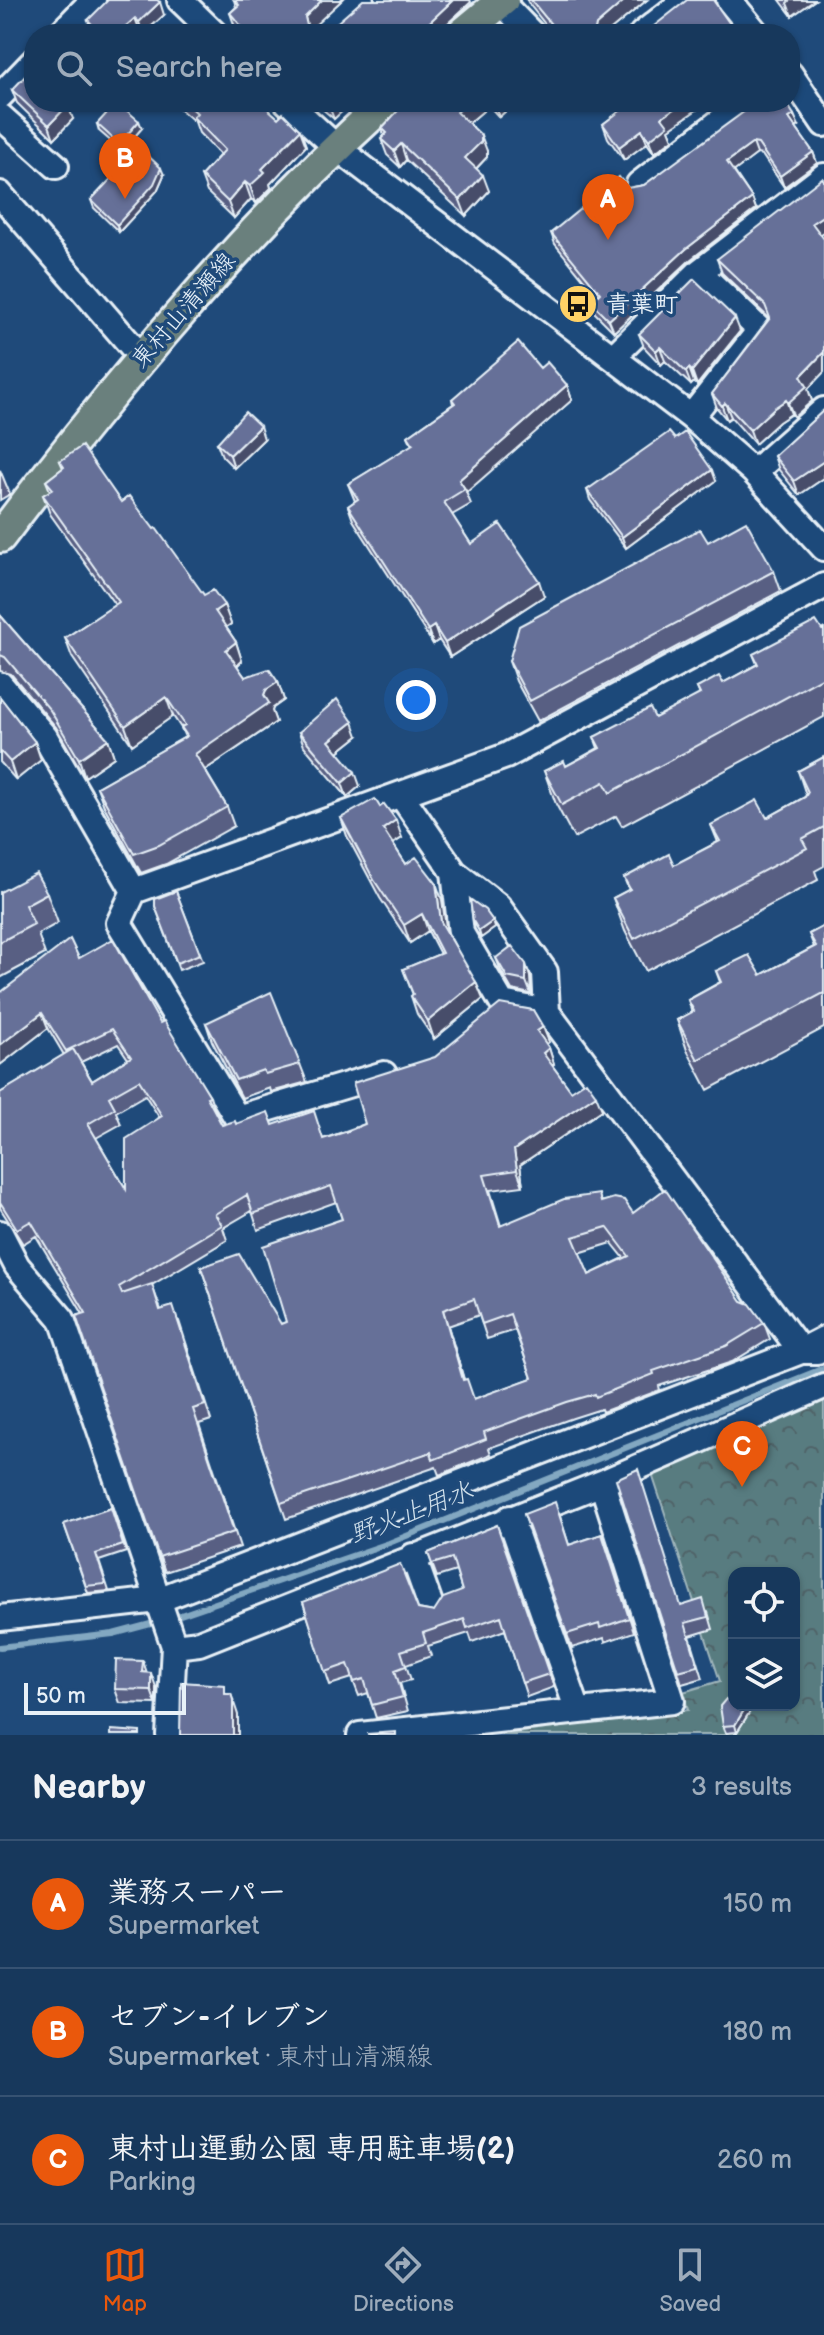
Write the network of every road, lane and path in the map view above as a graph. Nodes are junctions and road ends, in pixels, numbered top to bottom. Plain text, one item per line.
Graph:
1 (93, 0) edge
2 (361, 0) edge
3 (685, 0) edge
4 (729, 0) edge
5 (501, 1) edge
6 (196, 5) edge
7 (70, 24) edge
8 (208, 24) edge
9 (335, 24) edge
10 (474, 24) edge
11 (523, 24) edge
12 (655, 24) edge
13 (749, 24) edge
14 (24, 71) edge
15 (800, 89) edge
16 (0, 96) edge
17 (298, 112) edge
18 (375, 112) edge
19 (732, 112) edge
20 (0, 116) edge
21 (824, 124) edge
22 (336, 147) junction
23 (56, 166) dead end
24 (824, 176) edge
25 (639, 184) edge
26 (4, 206) edge
27 (699, 272) junction
28 (613, 357) junction
29 (142, 358) junction
30 (824, 410) edge
31 (691, 417) junction
32 (754, 472) junction
33 (0, 537) edge
34 (824, 548) edge
35 (824, 586) edge
36 (0, 684) edge
37 (401, 795) junction
38 (454, 872) junction
39 (134, 891) junction
40 (502, 1003) junction
41 (547, 1012) junction
42 (479, 1022) edge
43 (402, 1069) edge
44 (0, 1233) edge
45 (824, 1339) edge
46 (816, 1352) edge
47 (824, 1386) edge
48 (602, 1483) junction
49 (510, 1518) junction
50 (413, 1556) junction
51 (160, 1606) junction
52 (433, 1612) edge
53 (0, 1618) edge
54 (174, 1644) junction
55 (578, 1711) junction
56 (169, 1735) edge
57 (360, 1735) edge

1 - 7 street
2 - 9 street
3 - 12 street
4 - 13 street
5 - 10 main road
5 - 11 street
6 - 8 street
14 - 16 street
15 - 21 street
17 - 22 street
18 - 22 main road, 東村山清瀬線
19 - 25 street
20 - 23 street
22 - 28 street
22 - 29 main road, 東村山清瀬線
24 - 27 street
26 - 29 street
27 - 28 street
27 - 31 street
28 - 31 street
29 - 33 main road, 東村山清瀬線
30 - 32 street
31 - 32 street
32 - 34 street
35 - 37 street
36 - 39 street
37 - 38 street
37 - 39 street
38 - 40 street
38 - 41 street
39 - 43 street
40 - 41 street
40 - 42 street
41 - 46 street
44 - 51 street
45 - 46 street
46 - 51 street
47 - 48 street
48 - 49 street
48 - 55 street
49 - 50 street
49 - 55 street
50 - 52 street
50 - 54 street
51 - 53 street
51 - 54 street
54 - 56 street
55 - 57 street

